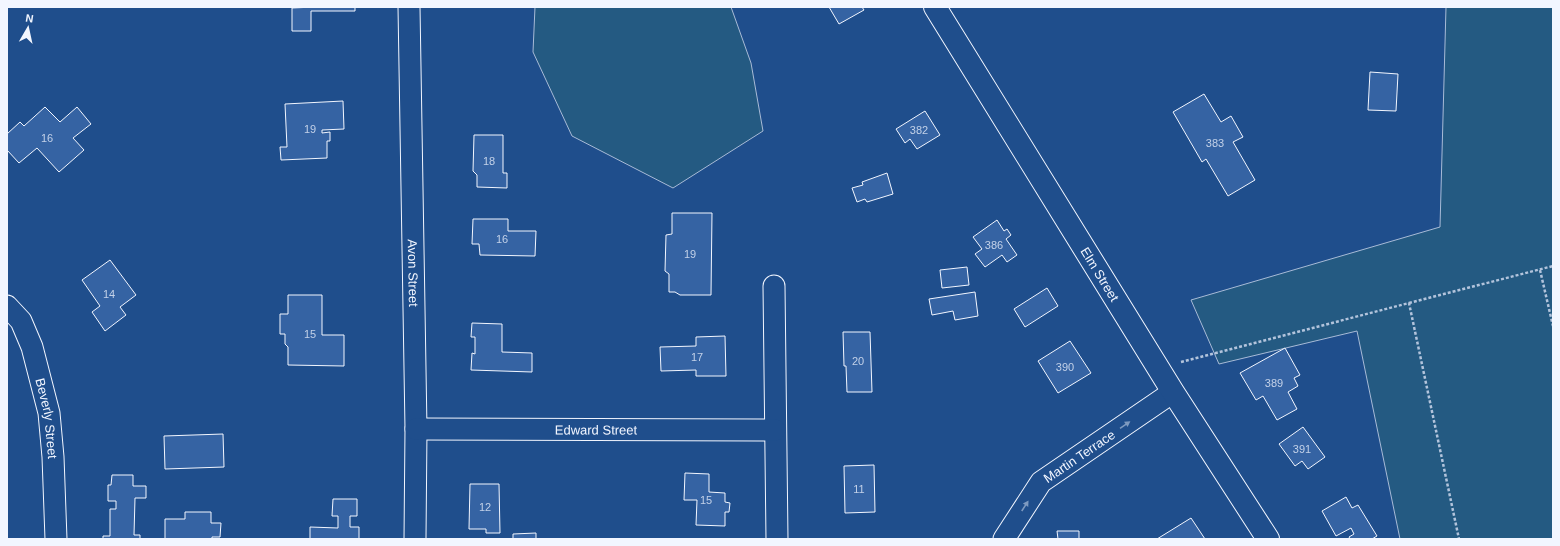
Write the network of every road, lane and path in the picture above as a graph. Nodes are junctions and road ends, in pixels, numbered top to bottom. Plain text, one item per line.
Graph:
1 (409, 7) edge
2 (935, 7) edge
3 (1553, 266) edge
4 (1540, 270) junction
5 (774, 286) dead end
6 (1409, 303) junction
7 (7, 306) edge
8 (1553, 326) edge
9 (1158, 368) junction
10 (1173, 392) junction
11 (416, 429) junction
12 (775, 430) junction
13 (56, 539) edge
14 (414, 539) edge
15 (777, 539) edge
16 (1004, 539) edge
17 (1268, 539) edge
18 (1459, 539) edge

1 - 11 street, Avon Street
2 - 9 street, Elm Street
3 - 4 path
4 - 6 path
4 - 8 path
5 - 12 street
6 - 9 path
6 - 18 path
7 - 13 street, Beverly Street
9 - 10 street, Elm Street
16 -> 10 street, Martin Terrace
10 - 17 street, Elm Street
11 - 12 street, Edward Street
11 - 14 street, Avon Street
12 - 15 street

